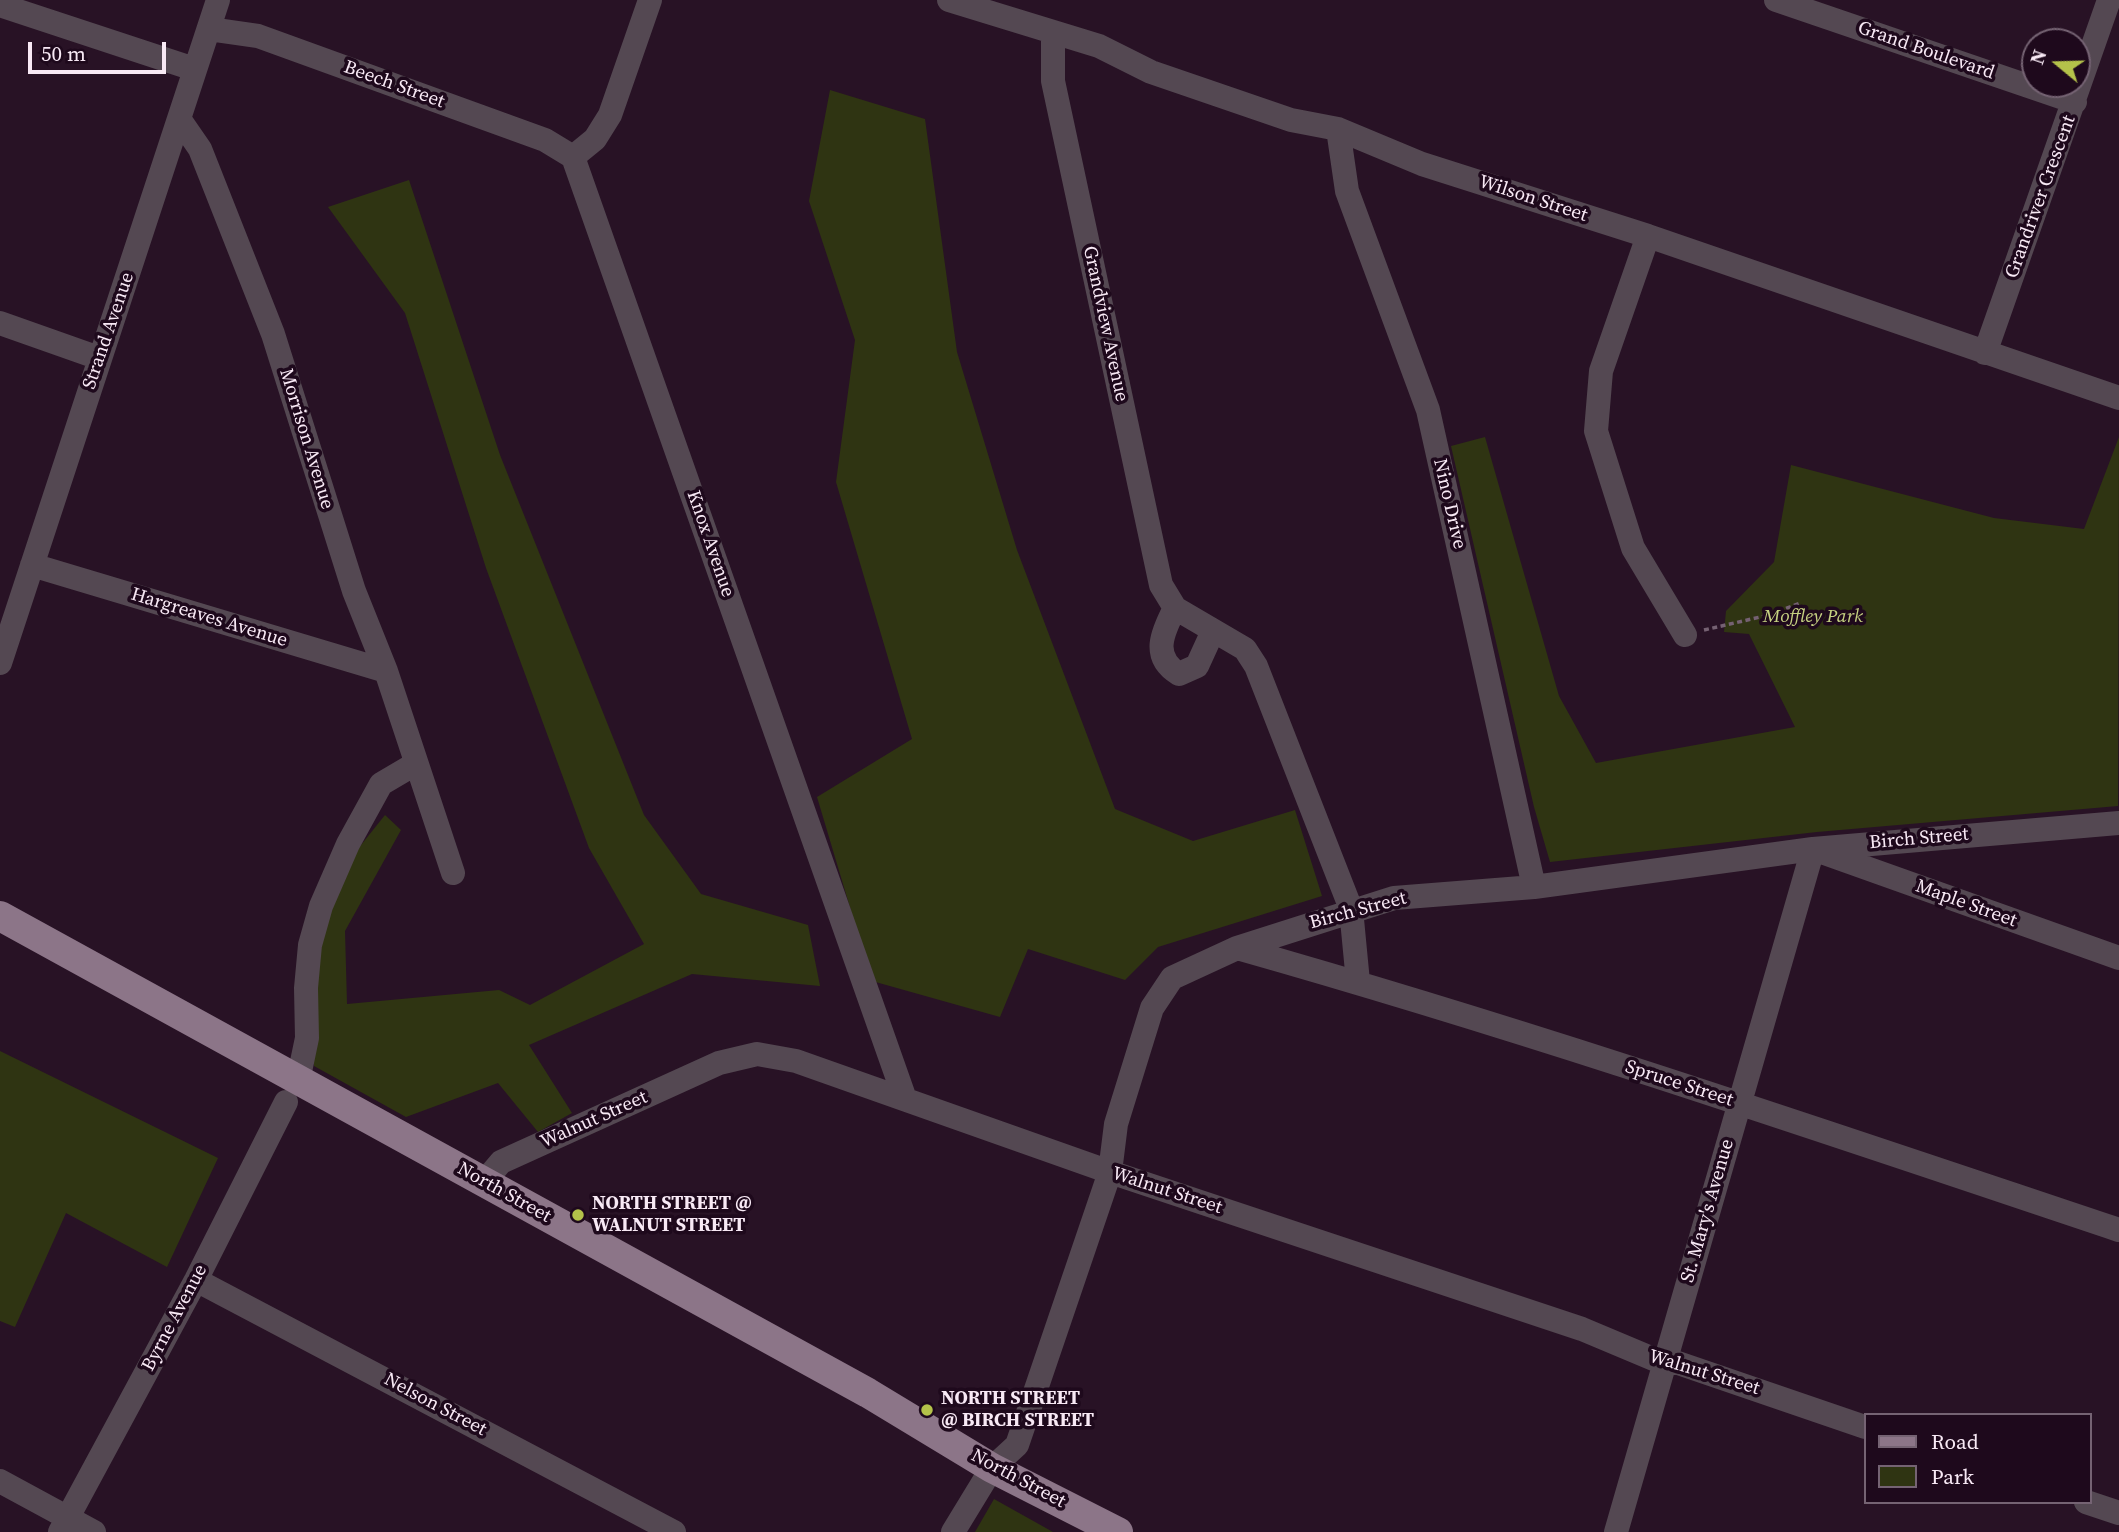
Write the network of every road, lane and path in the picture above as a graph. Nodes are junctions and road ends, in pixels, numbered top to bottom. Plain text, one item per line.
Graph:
1 (218, 0) edge
2 (650, 0) edge
3 (949, 0) edge
4 (1776, 0) edge
5 (2109, 0) edge
6 (0, 5) edge
7 (1820, 7) edge
8 (209, 29) junction
9 (1053, 34) junction
10 (194, 69) junction
11 (2075, 102) junction
12 (180, 120) junction
13 (1338, 129) junction
14 (573, 157) junction
15 (1648, 236) junction
16 (0, 323) edge
17 (1985, 353) junction
18 (99, 358) junction
19 (2119, 398) edge
20 (32, 565) junction
21 (1800, 603) dead end
22 (1175, 608) junction
23 (1213, 631) junction
24 (1685, 635) joint
25 (0, 663) edge
26 (386, 671) junction
27 (415, 764) junction
28 (2119, 823) edge
29 (1813, 849) junction
30 (453, 873) dead end
31 (1534, 887) junction
32 (1351, 909) junction
33 (0, 916) edge
34 (1237, 948) junction
35 (2119, 958) edge
36 (1358, 982) junction
37 (292, 1092) junction
38 (905, 1099) junction
39 (1739, 1103) junction
40 (1110, 1172) junction
41 (485, 1182) junction
42 (2119, 1230) edge
43 (196, 1280) junction
44 (1663, 1363) junction
45 (1864, 1427) edge
46 (992, 1468) junction
47 (0, 1481) edge
48 (2091, 1504) edge
49 (2119, 1513) edge
50 (64, 1525) edge
51 (94, 1532) edge
52 (674, 1532) edge
53 (953, 1532) edge
54 (1118, 1532) edge
55 (1616, 1532) edge

1 - 8 street, Strand Avenue
2 - 14 street
3 - 9 street, Wilson Street
4 - 7 street, Grand Boulevard
5 - 11 street, Grandriver Crescent
6 - 10 street
7 - 11 street, Grand Boulevard
8 - 10 street, Strand Avenue
8 - 14 street, Beech Street
9 - 13 street, Wilson Street
9 - 22 street, Grandview Avenue
10 - 12 street, Strand Avenue
11 - 17 street, Grandriver Crescent
12 - 18 street, Strand Avenue
12 - 26 street, Morrison Avenue
13 - 15 street, Wilson Street
13 - 31 street, Nino Drive
14 - 38 street, Knox Avenue
15 - 17 street, Wilson Street
15 - 24 street
16 - 18 street
17 - 19 street, Wilson Street
18 - 20 street, Strand Avenue
20 - 25 street, Strand Avenue
20 - 26 street, Hargreaves Avenue
21 - 24 path
22 - 23 street
22 - 23 street
23 - 32 street
26 - 27 street, Morrison Avenue
27 - 30 street, Morrison Avenue
27 - 37 street
28 - 29 street, Birch Street
29 - 31 street, Birch Street
29 - 35 street, Maple Street
29 - 39 street, St. Mary's Avenue
31 - 32 street, Birch Street
32 - 34 street, Birch Street
32 - 36 street
33 - 37 main road, North Street
34 - 36 street, Spruce Street
34 - 40 street, Birch Street
36 - 39 street, Spruce Street
37 - 41 main road, North Street
37 - 43 street, Byrne Avenue
38 - 40 street, Walnut Street
38 - 41 street, Walnut Street
39 - 42 street, Spruce Street
39 - 44 street, St. Mary's Avenue
40 - 44 street, Walnut Street
40 - 46 street, Birch Street
41 - 46 main road, North Street
43 - 50 street, Byrne Avenue
43 - 52 street, Nelson Street
44 - 45 street, Walnut Street
44 - 55 street, St. Mary's Avenue
46 - 53 street, Birch Street
46 - 54 main road, North Street
47 - 50 street
48 - 49 street
50 - 51 street

